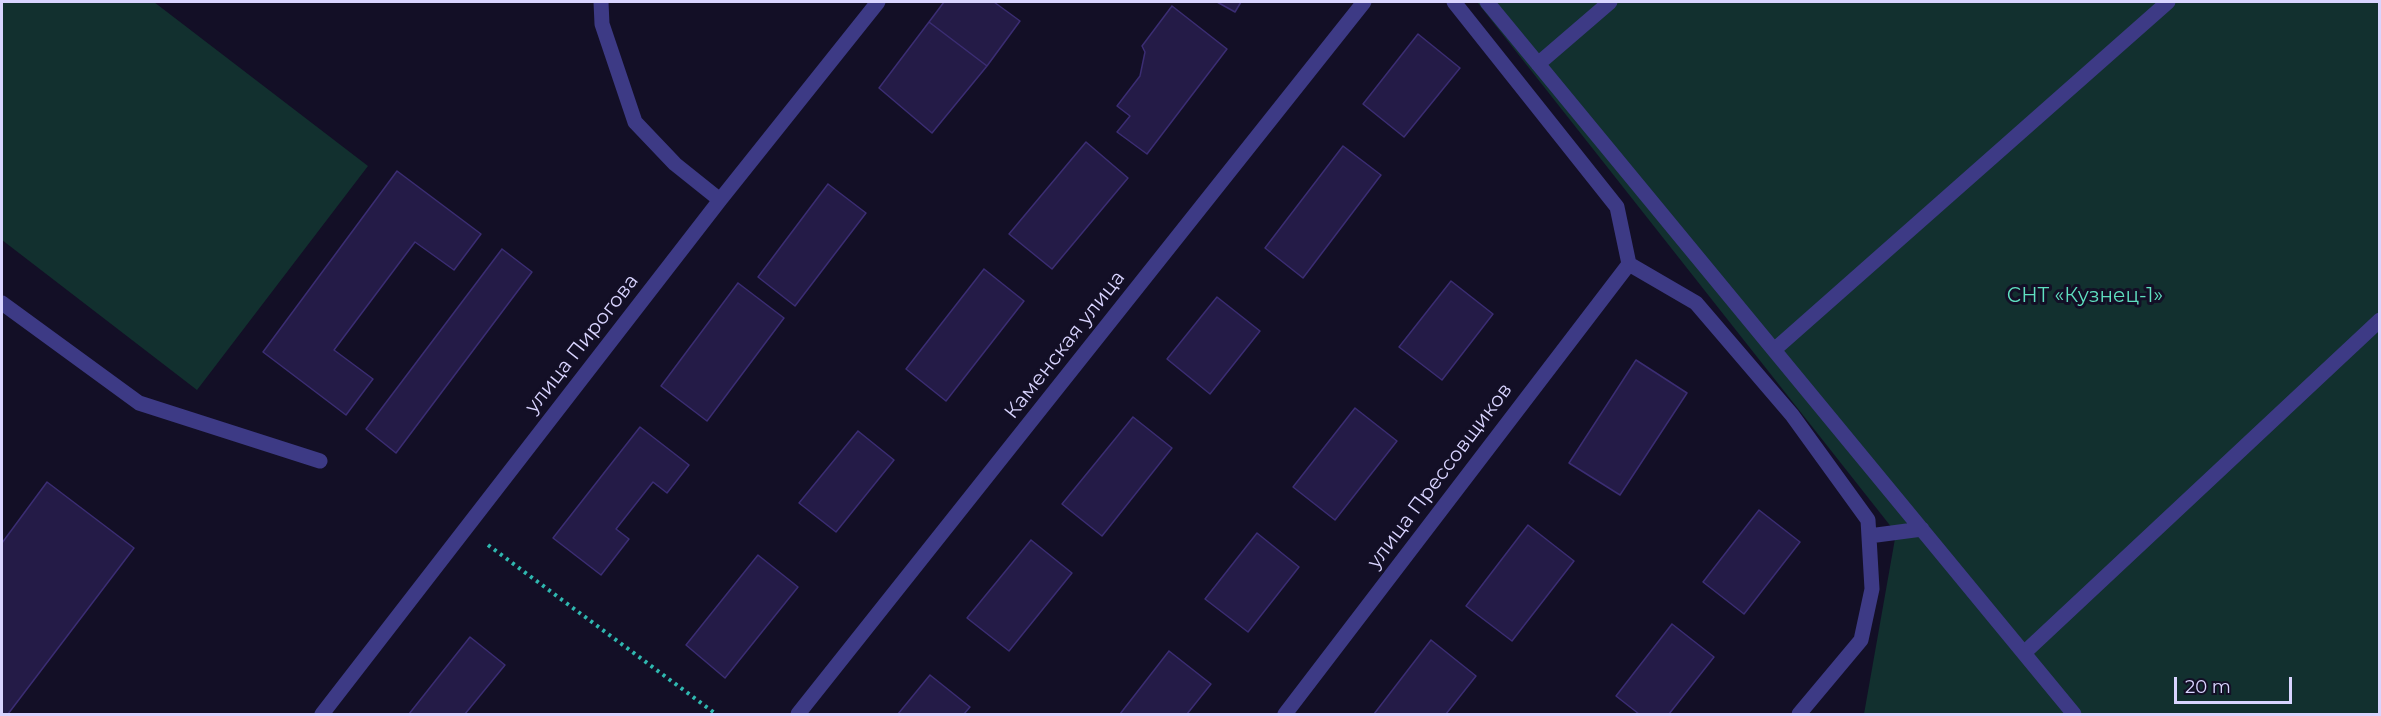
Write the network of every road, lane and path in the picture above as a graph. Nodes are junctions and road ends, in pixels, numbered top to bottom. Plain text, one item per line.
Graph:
1 (601, 2) edge
2 (878, 2) edge
3 (1364, 2) edge
4 (1454, 2) edge
5 (1487, 2) edge
6 (1610, 2) edge
7 (2168, 2) edge
8 (1538, 64) junction
9 (720, 200) junction
10 (1629, 264) junction
11 (2, 303) edge
12 (2379, 320) edge
13 (1774, 350) junction
14 (320, 461) dead end
15 (466, 528) junction
16 (1922, 529) junction
17 (1869, 536) junction
18 (2024, 653) junction
19 (322, 714) edge
20 (716, 714) edge
21 (798, 714) edge
22 (1285, 714) edge
23 (1799, 714) edge
24 (2074, 714) edge

1 - 9 street
2 - 9 street, улица Пирогова
3 - 21 street, Каменская улица
4 - 10 street
5 - 8 street
6 - 8 street
7 - 13 street
8 - 13 street
9 - 15 street, улица Пирогова
10 - 17 street
10 - 22 street, улица Прессовщиков
11 - 14 street
12 - 18 street
13 - 16 street
15 - 19 street, улица Пирогова
15 - 20 path
16 - 17 street
16 - 18 street
17 - 23 street
18 - 24 street

